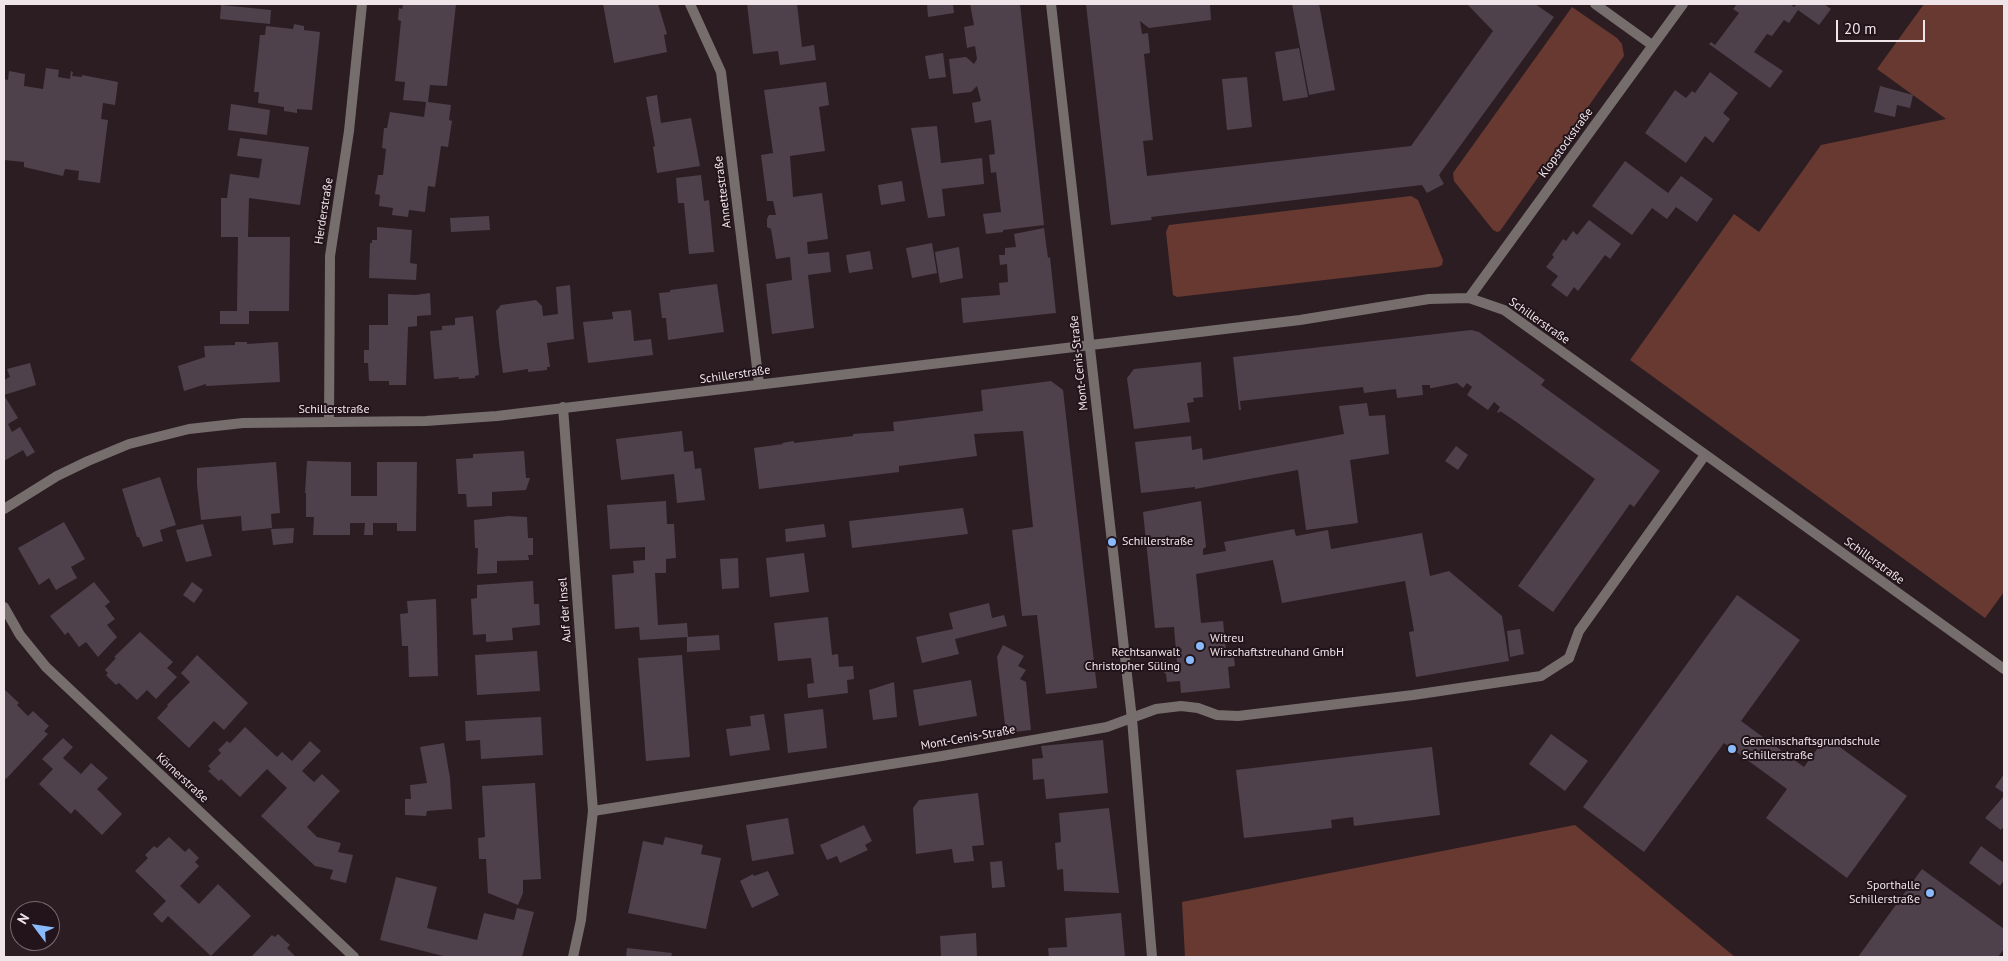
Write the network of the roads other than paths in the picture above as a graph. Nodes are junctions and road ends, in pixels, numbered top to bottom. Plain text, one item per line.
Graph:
1 (362, 4) edge
2 (690, 4) edge
3 (1051, 4) edge
4 (1595, 4) edge
5 (1683, 4) edge
6 (1652, 45) junction
7 (1469, 298) junction
8 (1090, 345) junction
9 (759, 384) junction
10 (562, 407) junction
11 (329, 422) junction
12 (1705, 455) junction
13 (4, 509) edge
14 (4, 607) edge
15 (2004, 669) edge
16 (1132, 719) junction
17 (593, 810) junction
18 (354, 957) edge
19 (573, 957) edge
20 (1152, 957) edge

1 - 11 street, Herderstraße
2 - 9 street, Annettestraße
3 - 8 street, Mont-Cenis-Straße
4 - 6 street
5 - 6 street, Klopstockstraße
6 - 7 street, Klopstockstraße
7 - 8 street, Schillerstraße
7 - 12 street, Schillerstraße
8 - 9 street, Schillerstraße
8 - 16 street, Mont-Cenis-Straße
9 - 10 street, Schillerstraße
10 - 11 street, Schillerstraße
10 - 17 street, Auf der Insel
11 - 13 street, Schillerstraße
12 - 15 street, Schillerstraße
12 - 16 street
14 - 18 street, Körnerstraße
16 - 17 street, Mont-Cenis-Straße
16 - 20 street, Mont-Cenis-Straße
17 - 19 street, Auf der Insel

